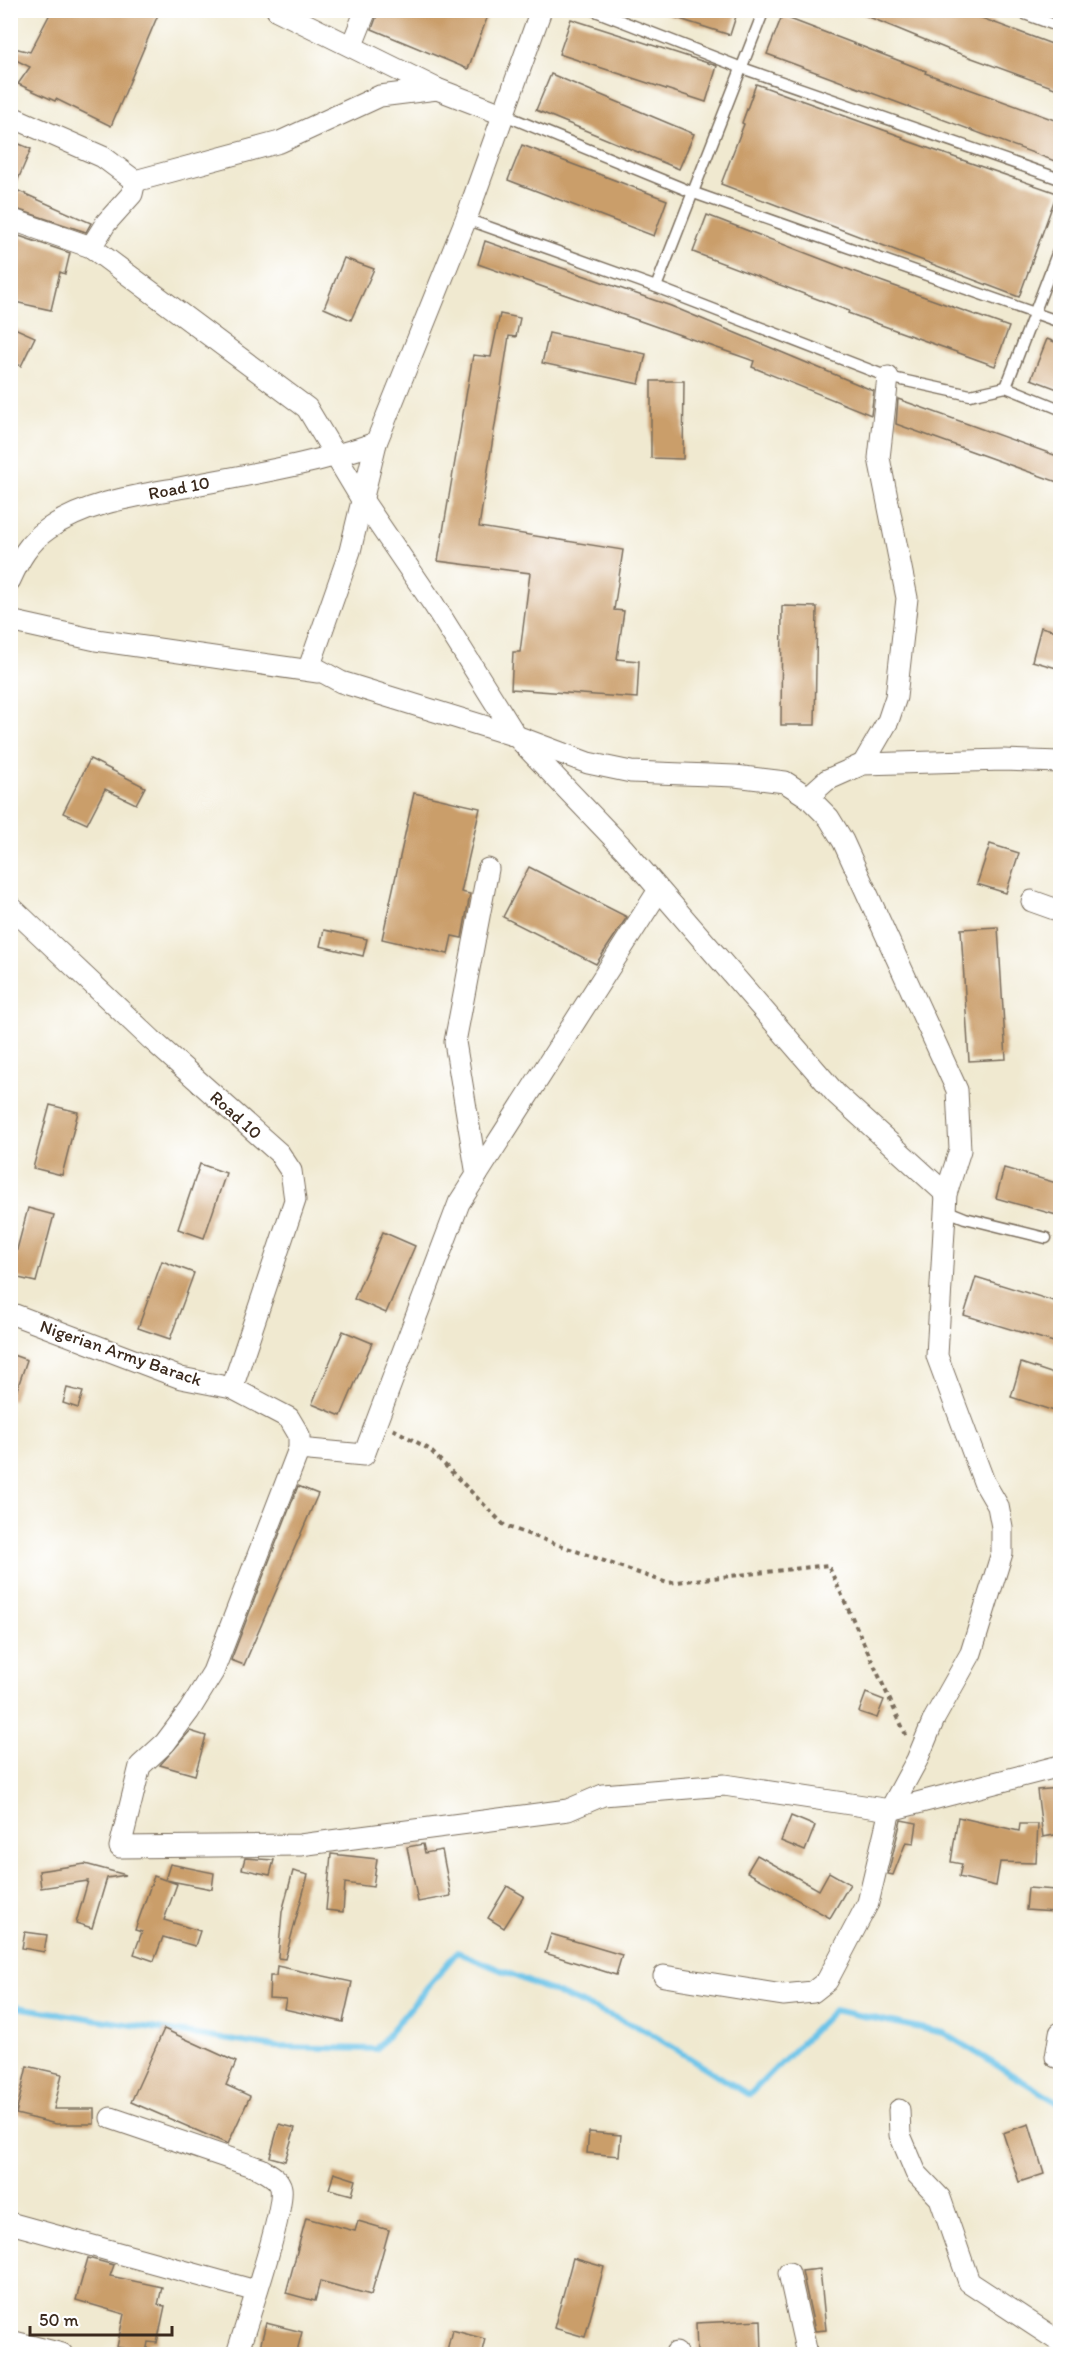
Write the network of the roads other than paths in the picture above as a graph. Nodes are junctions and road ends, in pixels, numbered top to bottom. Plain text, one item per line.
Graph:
1 (277, 10) edge
2 (366, 10) edge
3 (541, 10) edge
4 (593, 10) edge
5 (764, 10) edge
6 (1014, 10) edge
7 (1060, 27) edge
8 (352, 45) junction
9 (742, 68) junction
10 (437, 88) junction
11 (502, 114) junction
12 (10, 116) edge
13 (1060, 179) edge
14 (135, 181) junction
15 (694, 193) junction
16 (10, 219) edge
17 (466, 219) junction
18 (1060, 246) edge
19 (91, 247) junction
20 (656, 287) junction
21 (1035, 311) junction
22 (1060, 322) edge
23 (888, 377) junction
24 (1006, 387) junction
25 (1060, 410) edge
26 (376, 443) junction
27 (337, 456) junction
28 (361, 498) junction
29 (10, 580) edge
30 (10, 621) edge
31 (318, 672) junction
32 (516, 736) junction
33 (1060, 762) edge
34 (863, 764) junction
35 (808, 797) junction
36 (488, 869) dead end
37 (659, 890) junction
38 (1032, 901) dead end
39 (10, 906) edge
40 (1060, 911) edge
41 (477, 1175) junction
42 (945, 1202) junction
43 (1046, 1238) dead end
44 (10, 1313) edge
45 (232, 1388) junction
46 (299, 1449) junction
47 (1060, 1766) edge
48 (890, 1810) junction
49 (664, 1976) dead end
50 (1060, 2033) edge
51 (1056, 2057) dead end
52 (899, 2110) dead end
53 (111, 2118) dead end
54 (10, 2223) edge
55 (789, 2273) dead end
56 (256, 2291) junction
57 (10, 2341) edge
58 (1060, 2342) edge
59 (62, 2355) edge
60 (237, 2355) edge
61 (807, 2355) edge

1 - 8 street
2 - 8 street
3 - 11 street
4 - 9 lane
5 - 9 lane
6 - 7 lane
8 - 10 street
9 - 13 lane
9 - 15 lane
10 - 11 street
10 - 14 street
11 - 15 lane
11 - 17 street
12 - 14 street
14 - 19 street
15 - 20 lane
15 - 21 lane
16 - 19 street
17 - 20 lane
17 - 26 street
18 - 21 lane
19 - 27 street
20 - 23 lane
21 - 22 lane
21 - 24 lane
23 - 24 lane
23 - 34 street
24 - 25 lane
26 - 27 street, Road 10
26 - 28 street
27 - 28 street
27 - 29 street, Road 10
28 - 31 street
28 - 32 street
30 - 31 street
31 - 32 street
32 - 35 street
32 - 37 street
33 - 34 street
34 - 35 street
35 - 42 street
36 - 41 street
37 - 41 street
37 - 42 street
38 - 40 street
39 - 45 street, Road 10
41 - 46 street
42 - 43 lane
42 - 48 street
44 - 45 street, Nigerian Army Barack
45 - 46 street, Nigerian Army Barack
46 - 48 street
47 - 48 street
48 - 49 street
50 - 51 street
52 - 58 street
53 - 56 street
54 - 56 street
55 - 61 street
56 - 60 street
57 - 59 street

